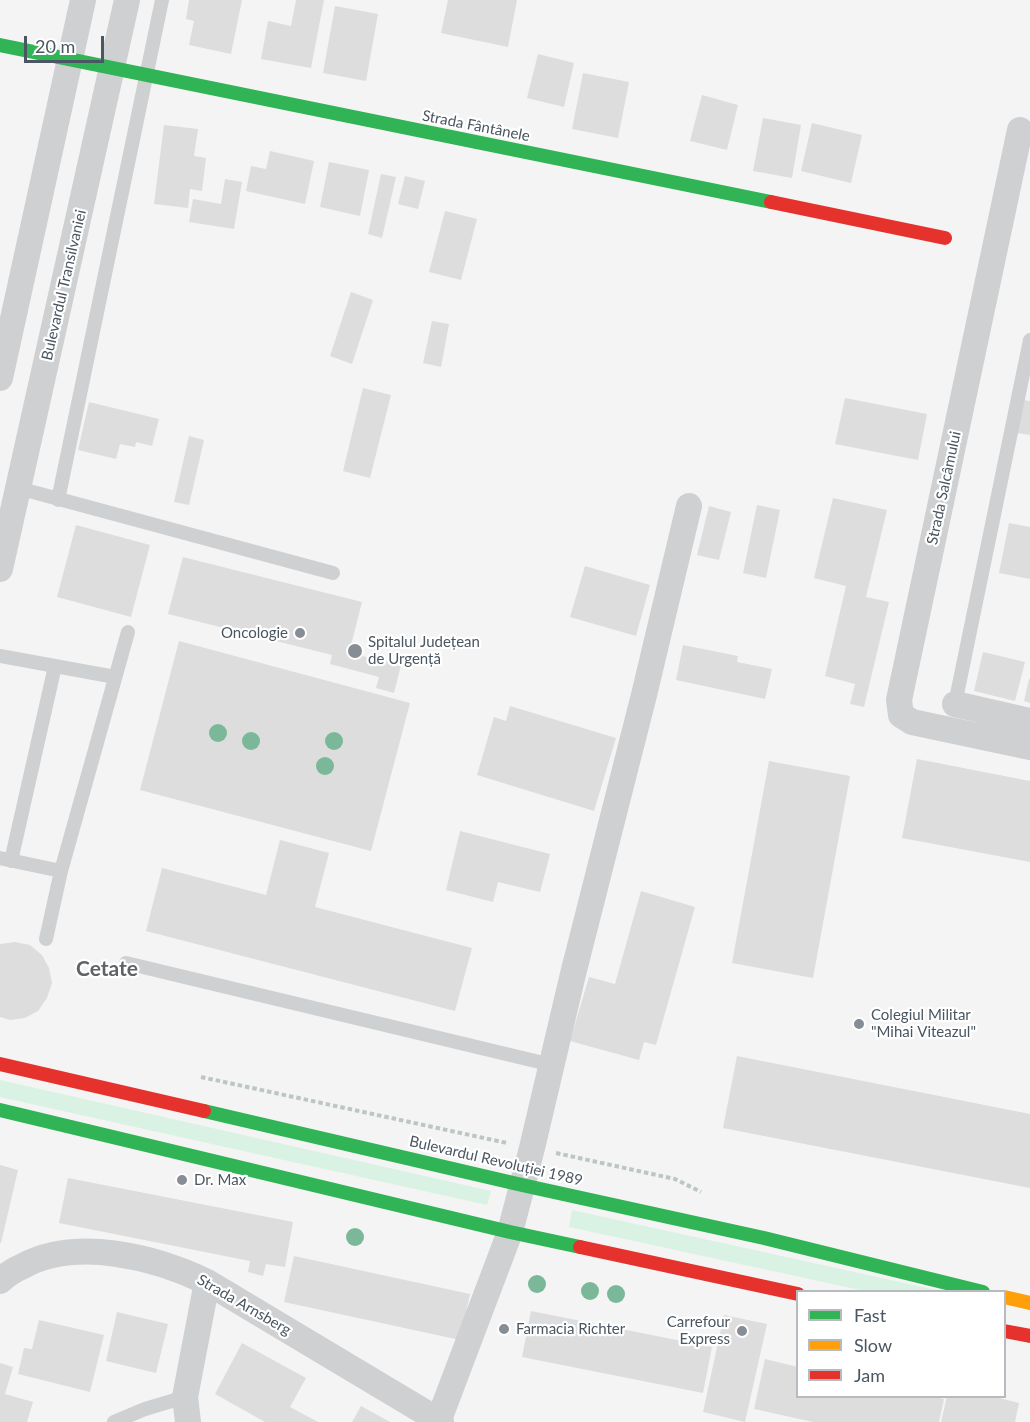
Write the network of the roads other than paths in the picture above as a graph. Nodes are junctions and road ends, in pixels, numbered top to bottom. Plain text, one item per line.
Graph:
1 (83, 0) edge
2 (127, 0) edge
3 (162, 0) edge
4 (0, 45) edge
5 (69, 60) junction
6 (112, 69) junction
7 (147, 76) junction
8 (1020, 130) dead end
9 (945, 238) dead end
10 (1030, 339) edge
11 (0, 378) edge
12 (18, 488) junction
13 (58, 500) junction
14 (689, 506) dead end
15 (3, 541) edge
16 (0, 569) edge
17 (333, 573) dead end
18 (128, 632) dead end
19 (0, 656) edge
20 (55, 666) junction
21 (115, 677) junction
22 (956, 704) joint
23 (1030, 721) edge
24 (1030, 747) edge
25 (5, 860) edge
26 (61, 871) junction
27 (46, 939) dead end
28 (126, 963) dead end
29 (0, 1064) edge
30 (552, 1065) junction
31 (0, 1110) edge
32 (522, 1185) junction
33 (510, 1232) junction
34 (0, 1281) edge
35 (207, 1282) junction
36 (975, 1290) edge
37 (796, 1294) edge
38 (1006, 1297) edge
39 (1030, 1303) edge
40 (1006, 1332) edge
41 (1030, 1336) edge
42 (186, 1410) edge
43 (439, 1421) edge
44 (114, 1422) edge

1 - 5 street
2 - 6 street, Bulevardul Transilvaniei
3 - 7 lane
4 - 5 main road, Strada Fântânele
5 - 6 main road, Strada Fântânele
5 - 11 street
6 - 7 main road, Strada Fântânele
6 - 12 street, Bulevardul Transilvaniei
7 - 9 main road, Strada Fântânele
7 - 13 lane
8 - 24 street, Strada Salcâmului
10 - 22 lane
12 - 13 lane
12 - 15 street, Bulevardul Transilvaniei
13 - 17 lane
14 - 30 street, Strada Arnsberg
15 - 16 street, Bulevardul Transilvaniei
18 - 21 lane
19 - 20 lane
20 - 21 lane
20 - 25 lane
21 - 26 lane
22 - 23 street
25 - 26 lane
26 - 27 lane
28 - 30 lane
29 - 32 main road, Bulevardul Revoluției 1989
30 - 32 street, Strada Arnsberg
31 - 33 main road
32 - 33 street, Strada Arnsberg
32 - 36 main road, Bulevardul Revoluției 1989
33 - 37 main road
33 - 43 street, Strada Arnsberg
34 - 35 street, Strada Arnsberg
35 - 42 street
35 - 43 street, Strada Arnsberg
38 - 39 main road
40 - 41 main road
42 - 44 lane

